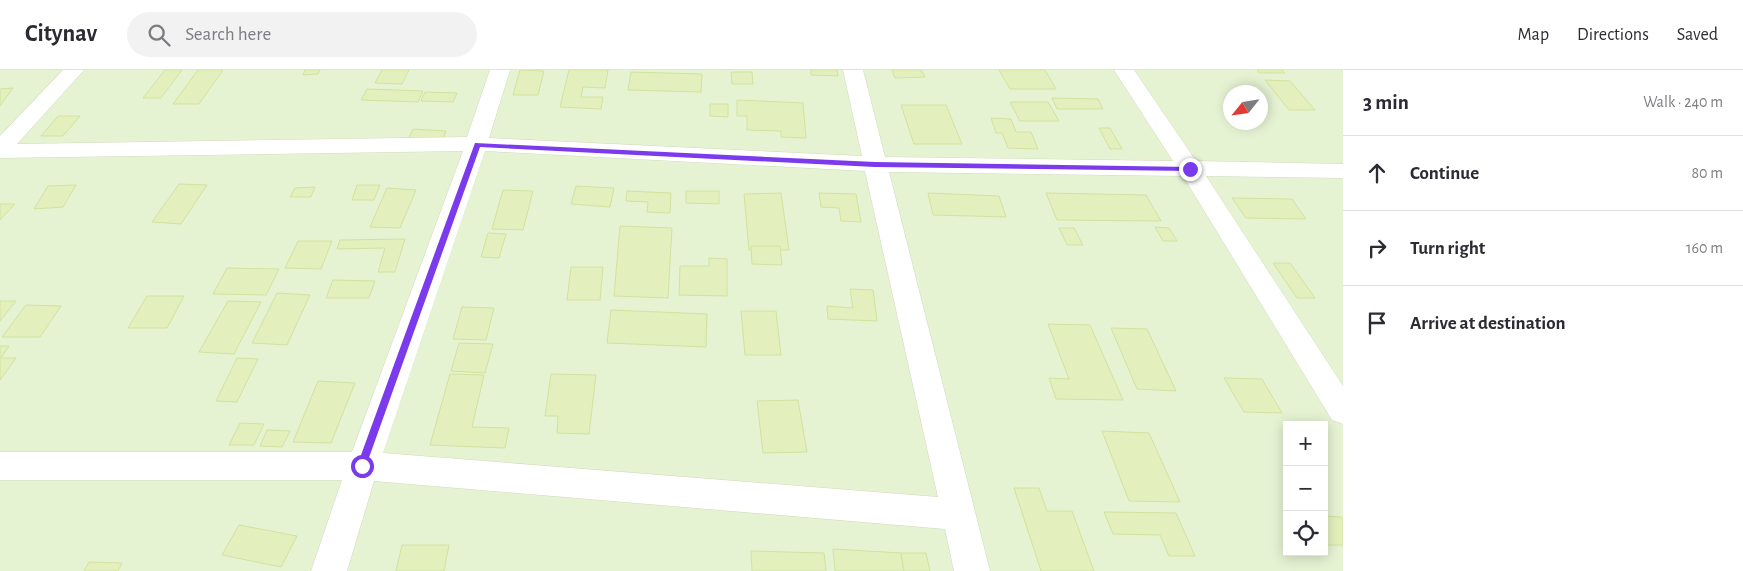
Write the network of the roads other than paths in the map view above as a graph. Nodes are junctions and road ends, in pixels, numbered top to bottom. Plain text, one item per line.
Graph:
1 (74, 70) edge
2 (500, 70) edge
3 (853, 70) edge
4 (1124, 70) edge
5 (477, 144) junction
6 (0, 150) edge
7 (875, 164) junction
8 (1190, 169) junction
9 (1343, 171) edge
10 (1343, 411) edge
11 (0, 466) edge
12 (362, 466) junction
13 (959, 514) junction
14 (329, 571) edge
15 (972, 571) edge

1 - 6 street
2 - 5 street
3 - 7 street
4 - 8 street
5 - 6 street
5 - 7 street
5 - 12 street
7 - 8 street
7 - 13 street
8 - 9 street
8 - 10 street
11 - 12 street
12 - 13 street
12 - 14 street
13 - 15 street

